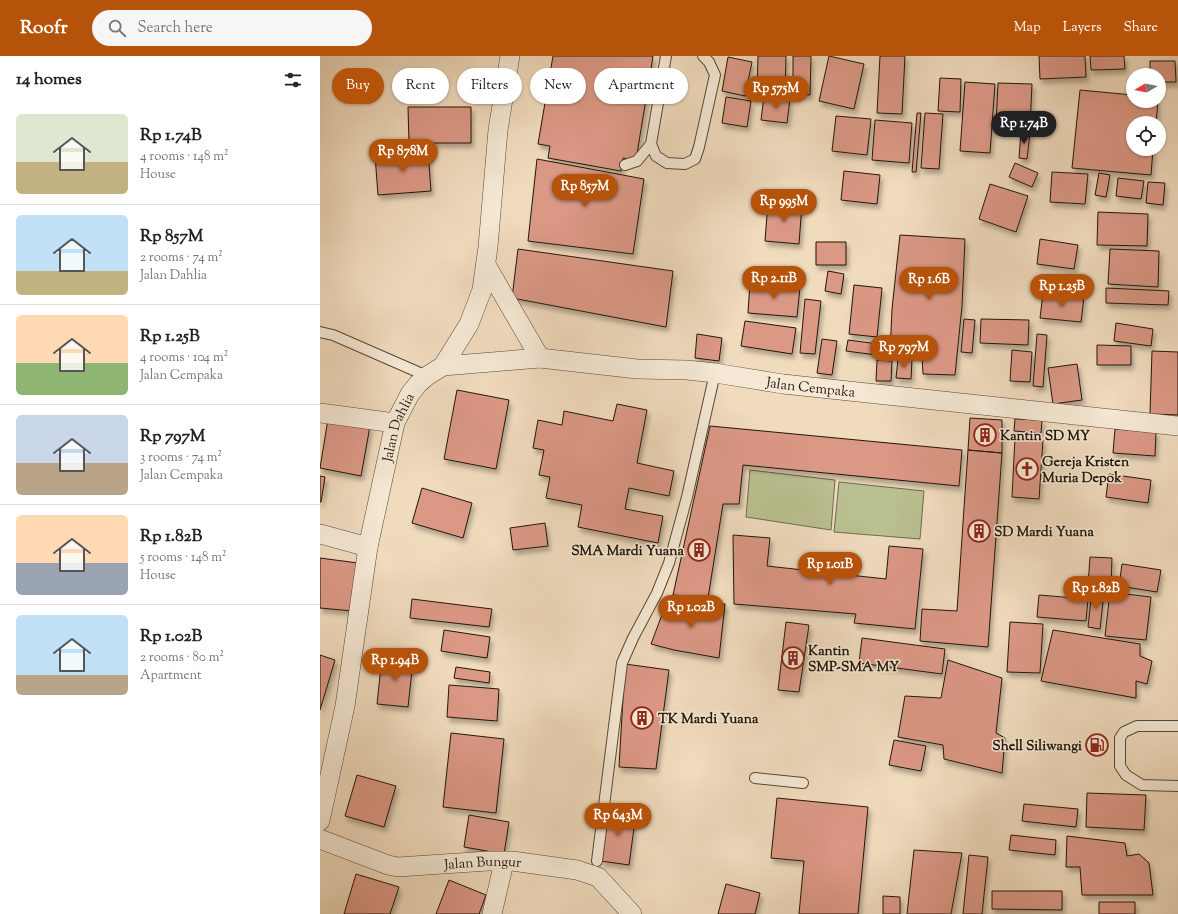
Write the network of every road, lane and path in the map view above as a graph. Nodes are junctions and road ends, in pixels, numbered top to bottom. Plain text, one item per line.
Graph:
1 (510, 56) edge
2 (666, 56) edge
3 (703, 56) edge
4 (651, 144) junction
5 (625, 165) dead end
6 (486, 265) junction
7 (320, 332) edge
8 (540, 358) junction
9 (443, 366) junction
10 (715, 373) junction
11 (427, 376) junction
12 (320, 413) edge
13 (395, 423) junction
14 (1178, 426) edge
15 (320, 534) edge
16 (368, 547) junction
17 (1178, 726) edge
18 (755, 778) dead end
19 (803, 783) dead end
20 (1178, 786) edge
21 (320, 821) edge
22 (320, 839) edge
23 (597, 861) dead end
24 (504, 862) junction
25 (492, 914) edge
26 (632, 914) edge

1 - 6 street, Jalan Dahlia
2 - 4 lane
3 - 4 lane
4 - 5 lane
6 - 8 street
6 - 9 street, Jalan Dahlia
7 - 11 lane
8 - 9 street, Jalan Cempaka
8 - 10 street, Jalan Cempaka
9 - 11 street, Jalan Dahlia
10 - 14 street, Jalan Cempaka
10 - 23 lane
11 - 13 street, Jalan Dahlia
12 - 13 street
13 - 16 street, Jalan Dahlia
15 - 16 street
16 - 21 street, Jalan Dahlia
17 - 20 lane
18 - 19 lane
22 - 24 street, Jalan Bungur
24 - 25 street
24 - 26 street, Jalan Bungur

